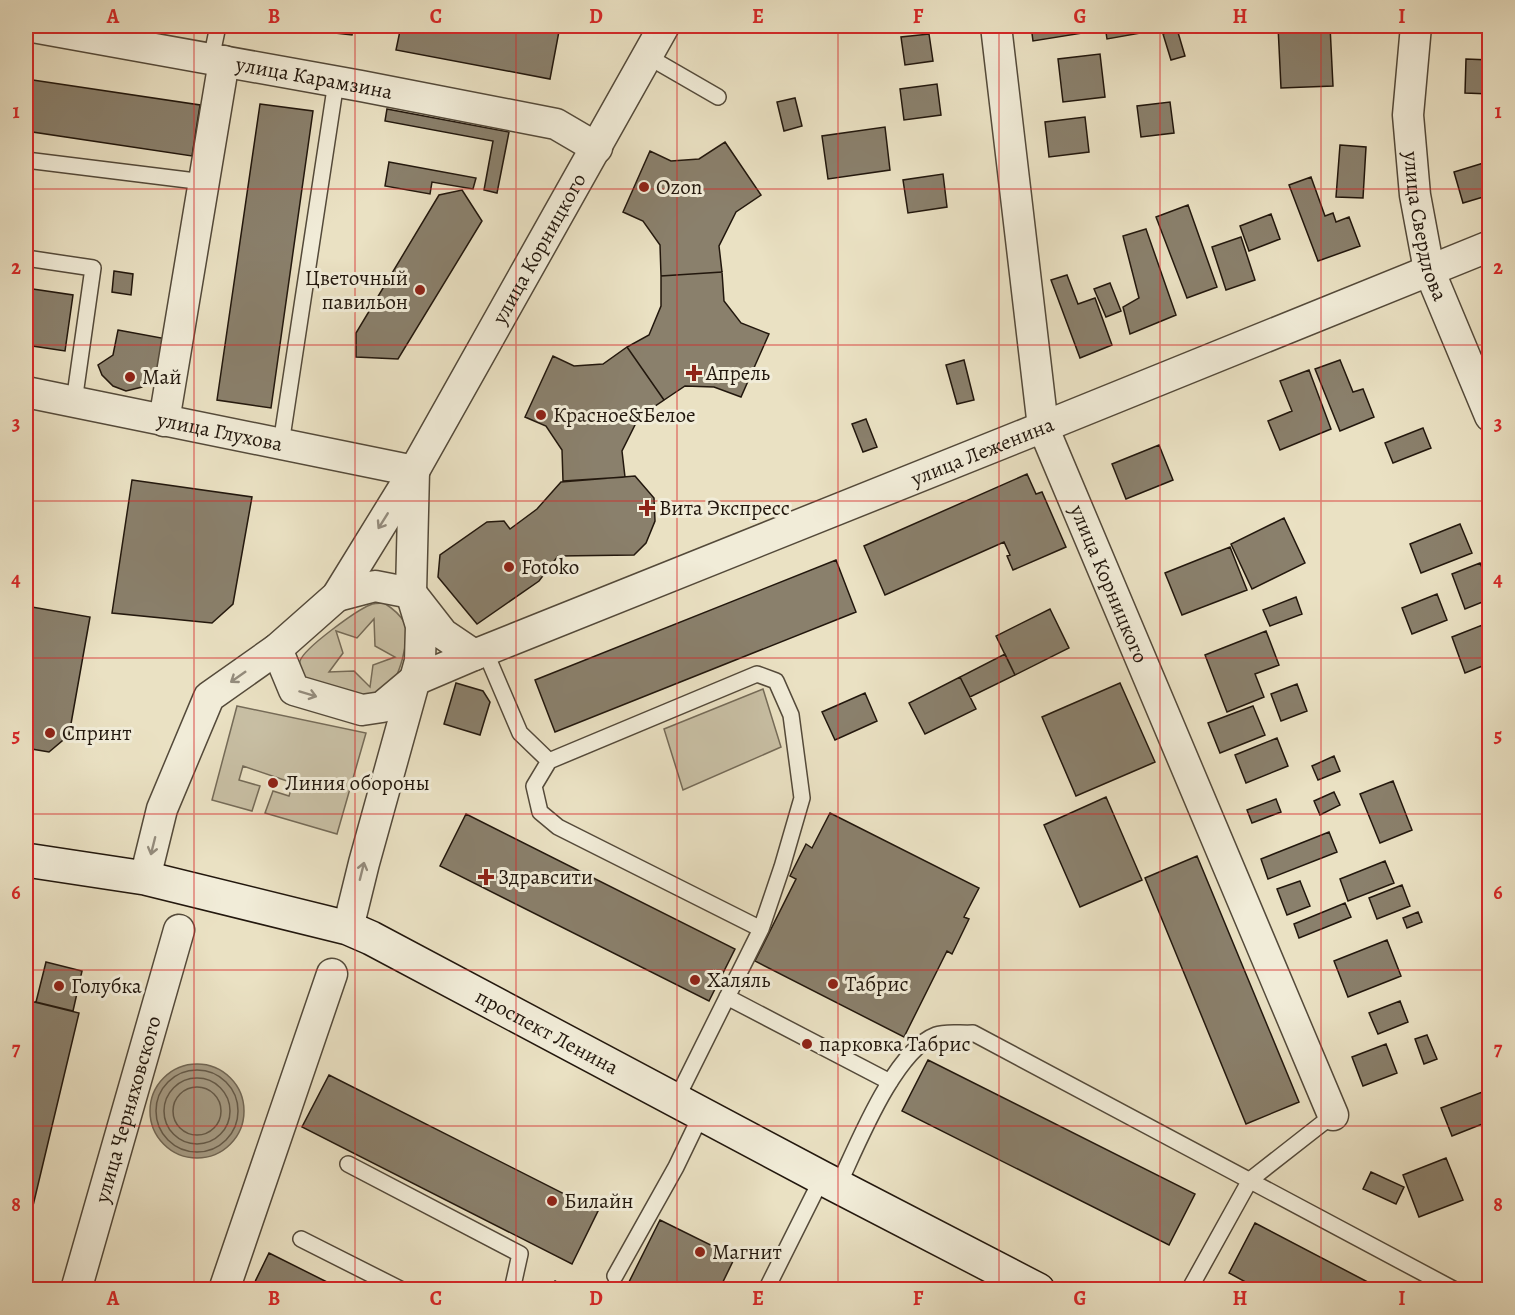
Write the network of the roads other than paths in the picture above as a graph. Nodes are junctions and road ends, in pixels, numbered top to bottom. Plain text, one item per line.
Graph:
1 (27, 26) edge
2 (218, 26) edge
3 (664, 26) edge
4 (996, 26) edge
5 (1416, 26) edge
6 (647, 56) junction
7 (217, 60) junction
8 (336, 82) junction
9 (718, 97) dead end
10 (597, 148) junction
11 (26, 160) edge
12 (204, 182) junction
13 (1490, 246) edge
14 (26, 258) edge
15 (1429, 270) junction
16 (26, 392) edge
17 (74, 402) junction
18 (1490, 417) edge
19 (164, 421) junction
20 (1043, 427) junction
21 (281, 444) junction
22 (414, 471) junction
23 (411, 593) junction
24 (337, 596) junction
25 (277, 649) junction
26 (479, 653) junction
27 (413, 681) junction
28 (549, 761) junction
29 (26, 860) edge
30 (145, 878) junction
31 (348, 928) junction
32 (761, 929) junction
33 (178, 930) dead end
34 (332, 975) dead end
35 (727, 997) junction
36 (890, 1082) junction
37 (689, 1107) junction
38 (1333, 1115) joint
39 (348, 1164) dead end
40 (1250, 1180) junction
41 (830, 1182) junction
42 (301, 1239) dead end
43 (615, 1276) dead end
44 (76, 1290) edge
45 (224, 1290) edge
46 (402, 1290) edge
47 (512, 1290) edge
48 (766, 1290) edge
49 (1038, 1290) edge
50 (1189, 1290) edge
51 (1455, 1290) edge

1 - 7 street, улица Карамзина
2 - 7 lane
3 - 6 street, улица Корницкого
4 - 20 street, улица Корницкого
5 - 15 street, улица Свердлова
6 - 9 lane
6 - 10 street, улица Корницкого
7 - 8 street, улица Карамзина
7 - 12 street
8 - 10 street, улица Карамзина
8 - 21 lane
10 - 22 street, улица Корницкого
11 - 12 lane
12 - 19 street
13 - 15 street, улица Леженина
14 - 17 lane
15 - 18 street, улица Свердлова
15 - 20 street, улица Леженина
16 - 17 street, улица Глухова
17 - 19 street, улица Глухова
19 - 21 street, улица Глухова
20 - 26 street, улица Леженина
20 - 38 street, улица Корницкого
21 - 22 street, улица Глухова
22 - 23 street
22 -> 24 street
23 - 24 street
23 - 26 street
23 - 27 street
24 - 25 street
25 -> 27 street
25 -> 30 street
26 - 27 street, улица Леженина
26 - 28 lane
31 -> 27 street
28 - 32 lane
28 - 32 lane
29 - 30 street, проспект Ленина
30 - 31 street, проспект Ленина
31 - 37 street, проспект Ленина
32 - 35 lane
33 - 44 street, улица Черняховского
34 - 45 street
35 - 36 lane
35 - 37 lane
36 - 40 lane
36 - 41 lane
37 - 41 street, проспект Ленина
37 - 43 lane
38 - 40 lane
39 - 47 lane
40 - 50 lane
40 - 51 lane
41 - 48 lane
41 - 49 street, проспект Ленина
42 - 46 lane

